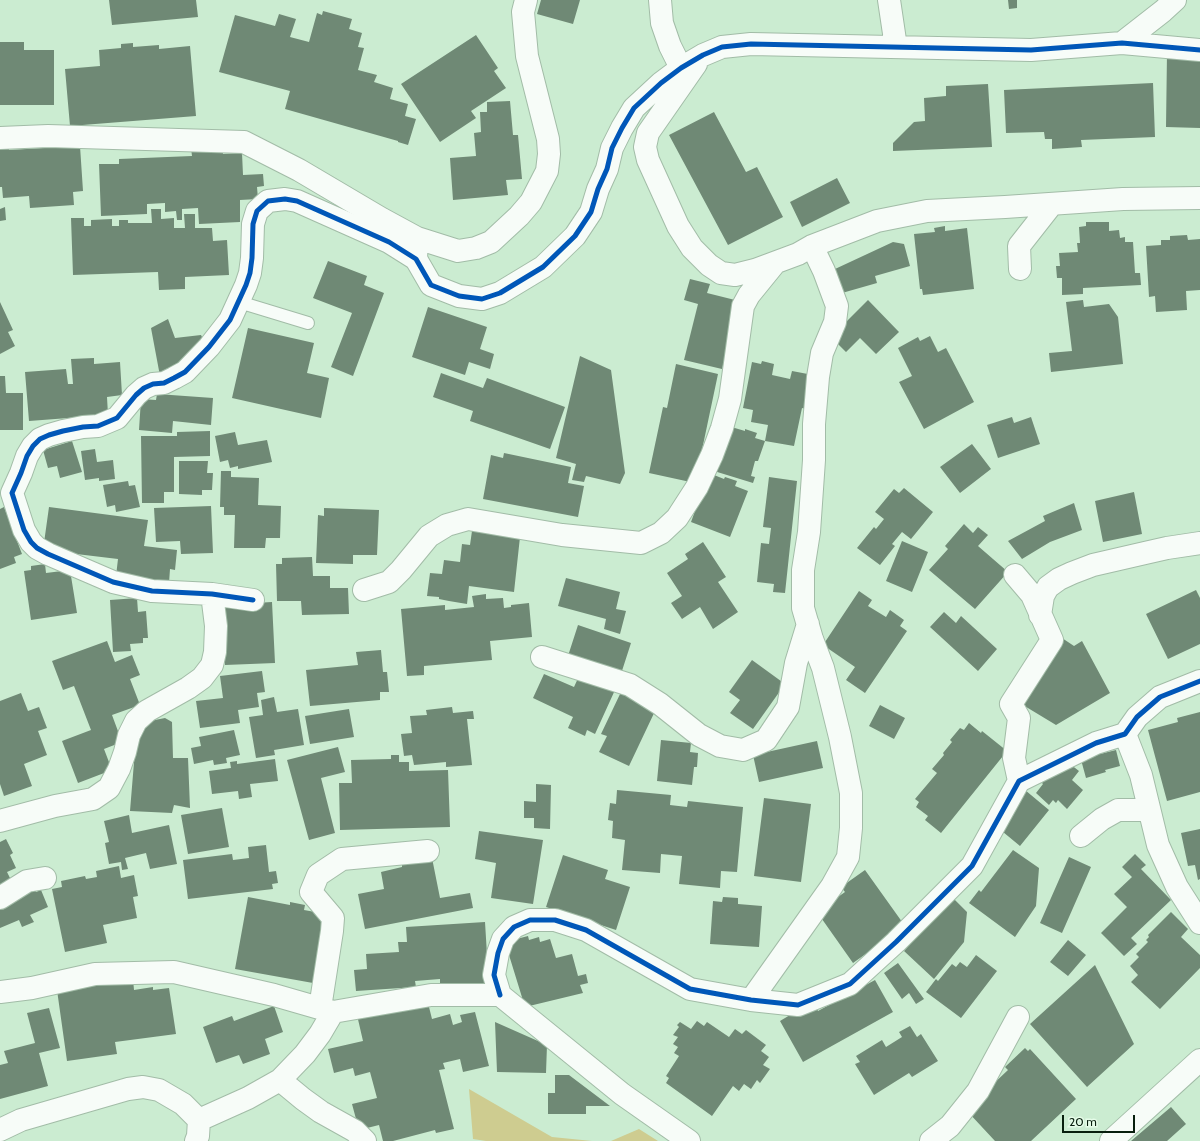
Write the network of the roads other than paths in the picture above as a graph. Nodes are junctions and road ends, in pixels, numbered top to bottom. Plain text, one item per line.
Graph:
1 (526, 0) edge
2 (660, 0) edge
3 (889, 0) edge
4 (1175, 0) edge
5 (1122, 43) junction
6 (896, 48) junction
7 (1200, 50) edge
8 (703, 55) junction
9 (681, 68) junction
10 (0, 138) edge
11 (1200, 198) edge
12 (1052, 204) junction
13 (417, 238) junction
14 (812, 246) junction
15 (416, 259) junction
16 (775, 263) junction
17 (1020, 269) dead end
18 (238, 302) junction
19 (308, 323) dead end
20 (6, 494) edge
21 (1200, 543) edge
22 (1015, 575) dead end
23 (364, 590) dead end
24 (212, 594) junction
25 (253, 600) dead end
26 (1040, 614) junction
27 (808, 624) junction
28 (542, 657) dead end
29 (1200, 681) edge
30 (1125, 734) junction
31 (1020, 781) junction
32 (1149, 810) junction
33 (0, 821) edge
34 (1081, 836) dead end
35 (428, 851) dead end
36 (45, 878) dead end
37 (0, 898) edge
38 (1200, 923) edge
39 (0, 992) edge
40 (500, 995) junction
41 (751, 1000) junction
42 (326, 1010) junction
43 (1018, 1017) dead end
44 (1200, 1060) edge
45 (280, 1080) junction
46 (0, 1130) edge
47 (197, 1130) edge
48 (365, 1141) edge
49 (689, 1141) edge
50 (931, 1141) edge
51 (1111, 1141) edge

1 - 13 street
2 - 9 street
3 - 6 street
4 - 5 street
5 - 6 street
5 - 7 street
6 - 8 street
8 - 9 street
8 - 16 street
9 - 15 street
10 - 13 street
11 - 12 street
12 - 14 street
12 - 17 street
13 - 15 street
14 - 16 street
14 - 27 street
15 - 18 street
16 - 23 street
18 - 19 lane
18 - 20 street
20 - 24 street
21 - 26 street
22 - 26 street
24 - 25 street
24 - 33 street
26 - 31 street
27 - 28 street
27 - 41 street
29 - 30 street
30 - 31 street
30 - 32 street
31 - 41 street
32 - 34 street
32 - 38 street
35 - 42 street
36 - 37 street
39 - 42 street
40 - 41 street
40 - 42 street
40 - 49 street
42 - 45 street
43 - 50 street
44 - 51 street
45 - 47 street
45 - 48 street
46 - 47 street

